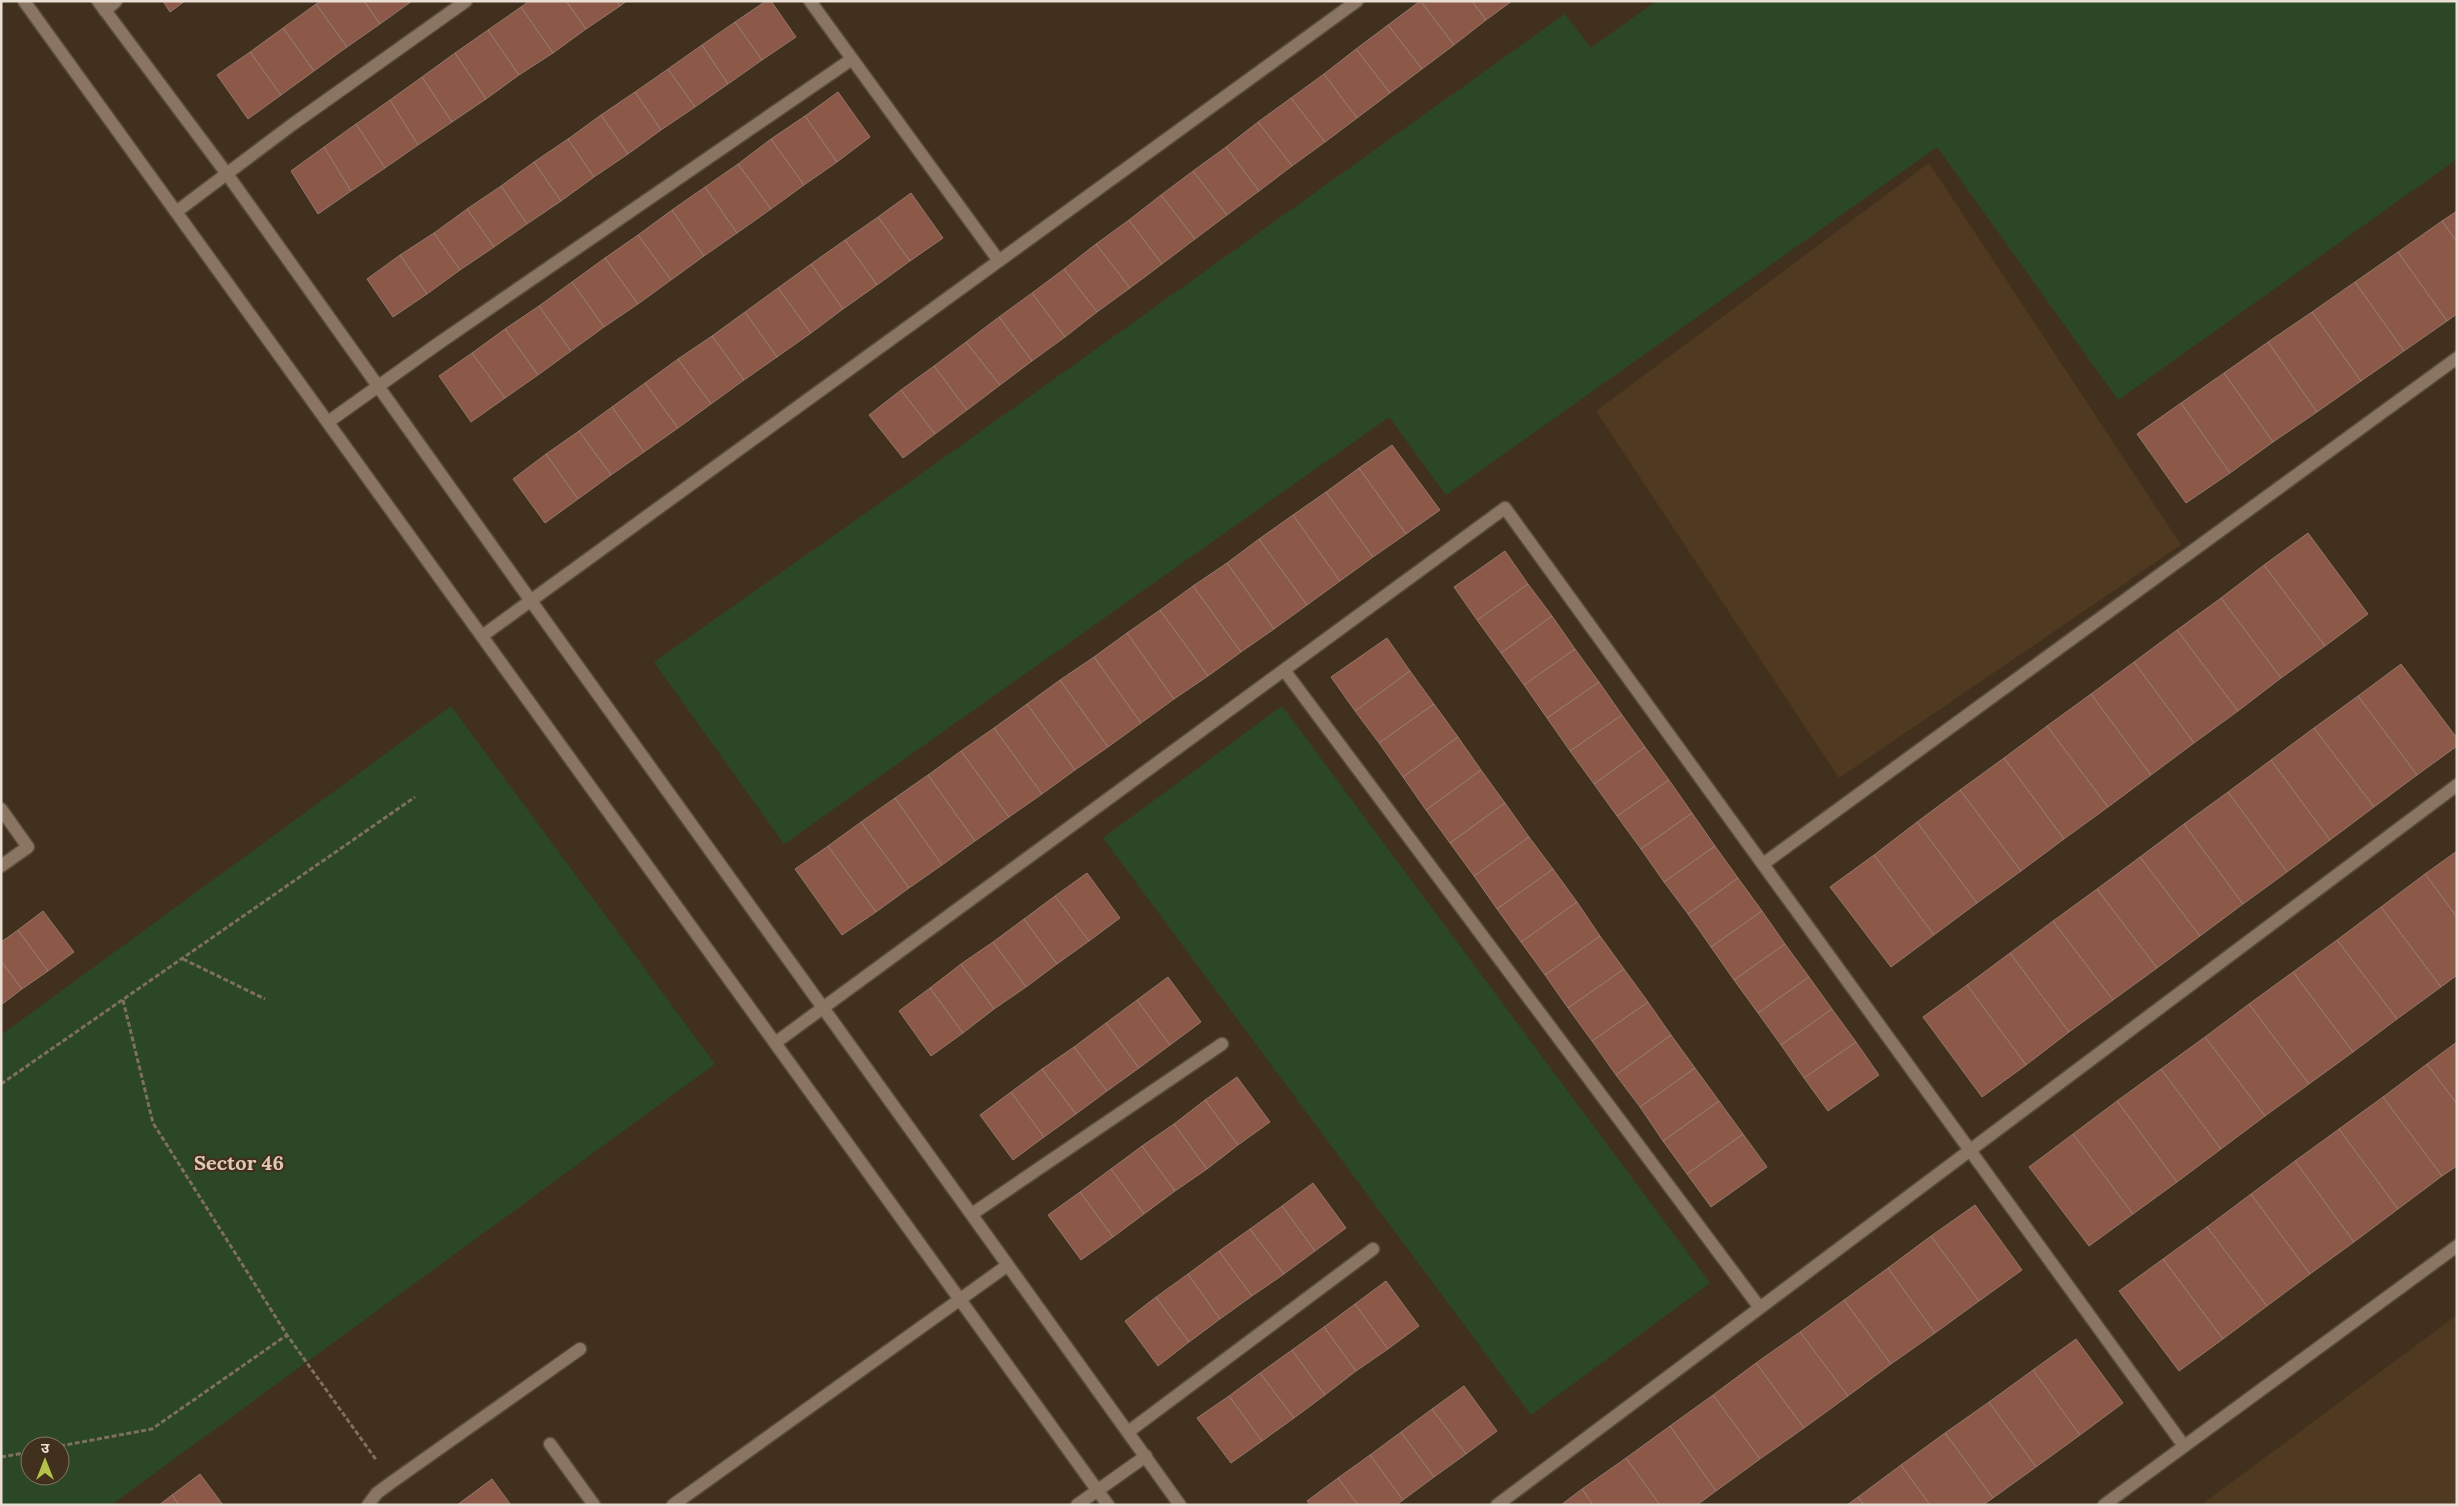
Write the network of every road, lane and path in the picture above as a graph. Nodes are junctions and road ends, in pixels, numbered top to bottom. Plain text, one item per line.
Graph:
1 (24, 1) edge
2 (116, 1) edge
3 (466, 1) edge
4 (810, 1) edge
5 (1357, 1) edge
6 (102, 6) edge
7 (852, 59) junction
8 (227, 174) junction
9 (176, 212) junction
10 (999, 261) junction
11 (2457, 358) edge
12 (377, 386) junction
13 (328, 422) junction
14 (531, 601) junction
15 (482, 636) junction
16 (1284, 670) junction
17 (2457, 785) edge
18 (415, 798) dead end
19 (1, 810) edge
20 (1763, 864) junction
21 (1, 866) edge
22 (182, 959) junction
23 (265, 999) dead end
24 (123, 1000) junction
25 (823, 1008) junction
26 (775, 1043) junction
27 (1222, 1044) dead end
28 (1, 1084) edge
29 (1970, 1150) junction
30 (972, 1214) junction
31 (2457, 1246) edge
32 (1373, 1250) dead end
33 (1008, 1265) junction
34 (960, 1299) junction
35 (1760, 1308) junction
36 (287, 1335) junction
37 (580, 1349) dead end
38 (1128, 1432) junction
39 (70, 1444) edge
40 (550, 1444) dead end
41 (2184, 1446) junction
42 (20, 1454) edge
43 (1146, 1456) junction
44 (1, 1457) edge
45 (392, 1482) junction
46 (1098, 1490) junction
47 (368, 1505) edge
48 (594, 1505) edge
49 (673, 1505) edge
50 (1077, 1505) edge
51 (1108, 1505) edge
52 (1180, 1505) edge
53 (1497, 1505) edge
54 (2104, 1505) edge

1 - 9 street
2 - 6 street
3 - 8 street
4 - 7 street
5 - 10 street
6 - 8 street
7 - 10 street
7 - 12 street
8 - 9 street
8 - 12 street
9 - 13 street
10 - 14 street
11 - 20 street
12 - 13 street
12 - 14 street
13 - 15 street
14 - 15 street
14 - 25 street
15 - 26 street
16 - 20 street
16 - 25 street
16 - 35 street
17 - 29 street
18 - 22 path
19 - 21 street
20 - 29 street
22 - 23 path
22 - 24 path
24 - 28 path
24 - 36 path
25 - 26 street
25 - 30 street
26 - 34 street
27 - 30 street
29 - 35 street
29 - 41 street
30 - 33 street
31 - 41 street
32 - 38 street
33 - 34 street
33 - 38 street
34 - 46 street
34 - 49 street
35 - 53 street
36 - 39 path
36 - 45 path
37 - 45 street
38 - 43 street
40 - 48 street
41 - 54 street
42 - 44 path
43 - 46 street
43 - 52 street
45 - 47 street
46 - 50 street
46 - 51 street

